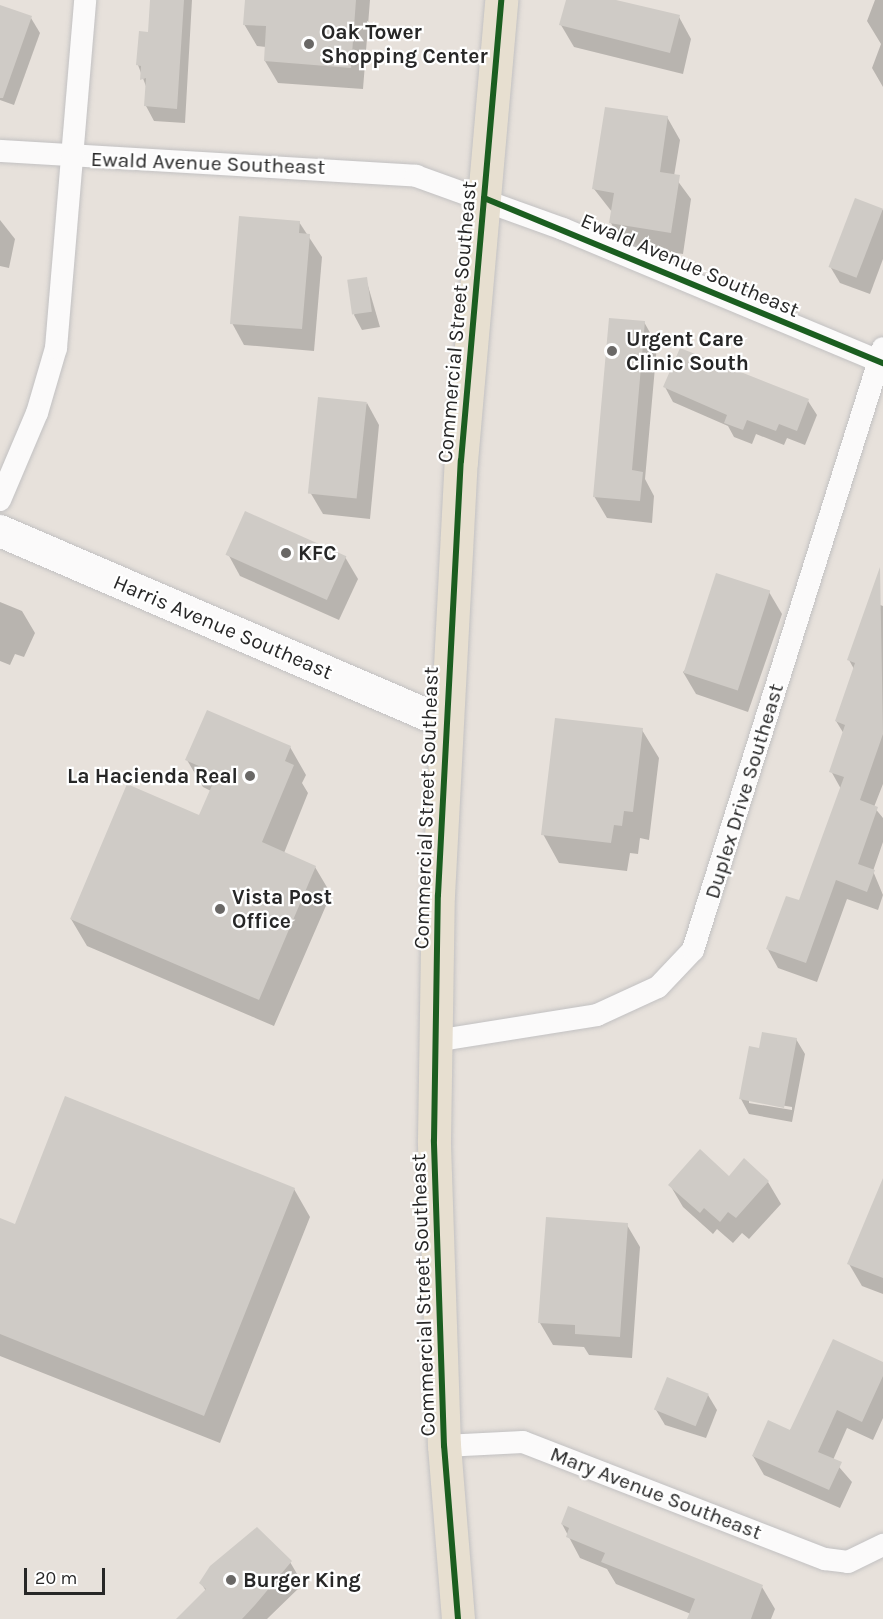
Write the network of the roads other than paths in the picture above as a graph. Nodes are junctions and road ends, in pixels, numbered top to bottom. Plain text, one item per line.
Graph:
1 (85, 0) edge
2 (501, 0) edge
3 (0, 151) edge
4 (74, 158) junction
5 (484, 198) junction
6 (881, 357) edge
7 (0, 500) edge
8 (0, 531) edge
9 (446, 723) junction
10 (435, 1041) junction
11 (444, 1446) junction
12 (883, 1545) edge
13 (458, 1619) edge

1 - 4 street
2 - 5 main road, Commercial Street Southeast
3 - 4 street, Ewald Avenue Southeast
4 - 5 street, Ewald Avenue Southeast
4 - 7 street
5 - 6 street, Ewald Avenue Southeast
5 - 9 main road, Commercial Street Southeast
6 - 10 street, Duplex Drive Southeast
8 - 9 street, Harris Avenue Southeast
9 - 10 main road, Commercial Street Southeast
10 - 11 main road, Commercial Street Southeast
11 - 12 street, Mary Avenue Southeast
11 - 13 main road, Commercial Street Southeast

